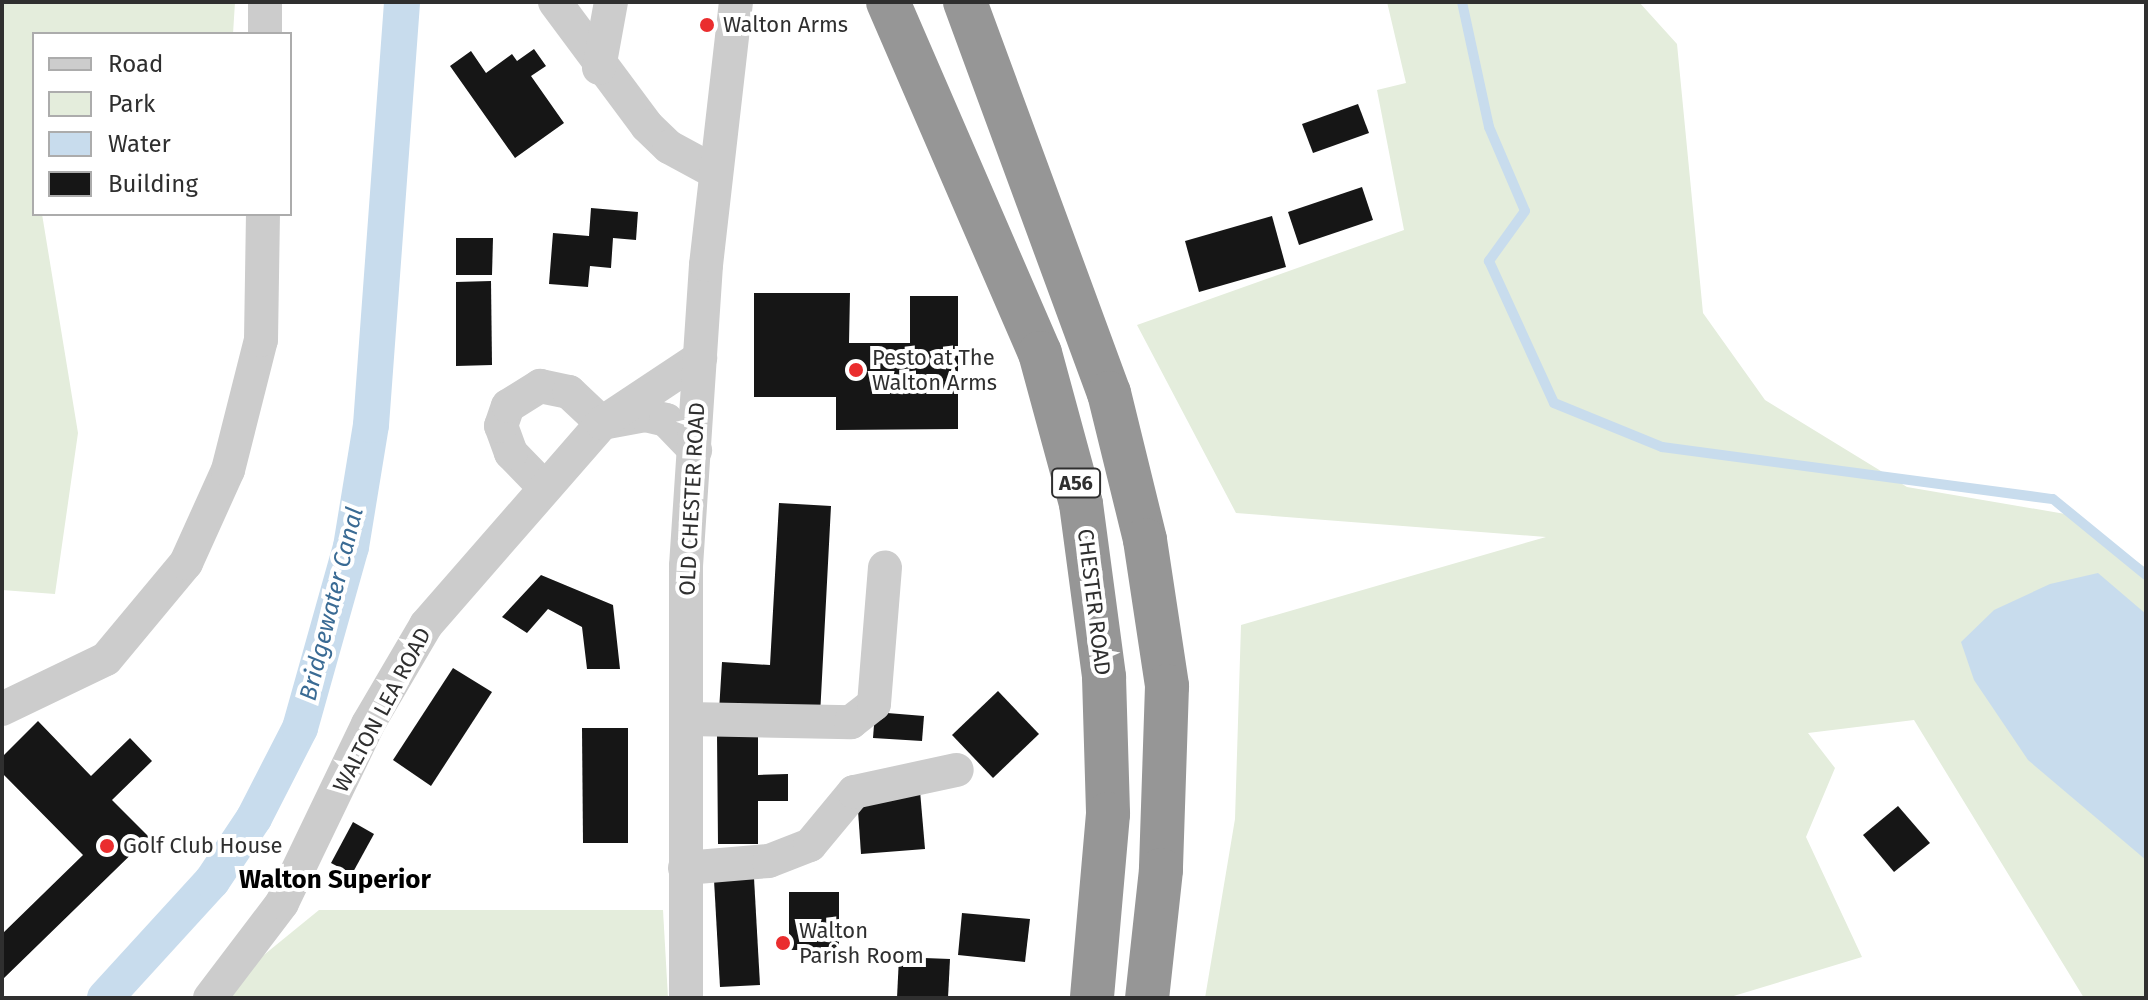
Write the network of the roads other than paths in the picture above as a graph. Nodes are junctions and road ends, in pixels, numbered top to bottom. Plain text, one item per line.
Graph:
1 (265, 2) edge
2 (555, 2) edge
3 (611, 2) edge
4 (736, 2) edge
5 (888, 2) edge
6 (965, 2) edge
7 (265, 32) edge
8 (599, 68) junction
9 (715, 172) junction
10 (263, 216) edge
11 (700, 358) junction
12 (602, 423) junction
13 (695, 450) junction
14 (543, 486) junction
15 (885, 567) dead end
16 (2, 709) edge
17 (688, 719) junction
18 (957, 770) dead end
19 (685, 868) junction
20 (210, 998) edge
21 (686, 998) edge
22 (1092, 998) edge
23 (1147, 998) edge

1 - 7 street
2 - 8 street
3 - 8 street
4 - 9 street, OLD CHESTER ROAD
5 - 22 highway, CHESTER ROAD / A56
6 - 23 highway, A56
8 - 9 street
9 - 11 street, OLD CHESTER ROAD
10 - 16 street
11 - 12 street, WALTON LEA ROAD
11 - 13 street, OLD CHESTER ROAD
12 - 13 street
12 - 14 street, WALTON LEA ROAD
12 - 14 street
13 - 17 street, OLD CHESTER ROAD
14 - 20 street, WALTON LEA ROAD
15 - 17 street
17 - 19 street, OLD CHESTER ROAD
18 - 19 street
19 - 21 street, OLD CHESTER ROAD

